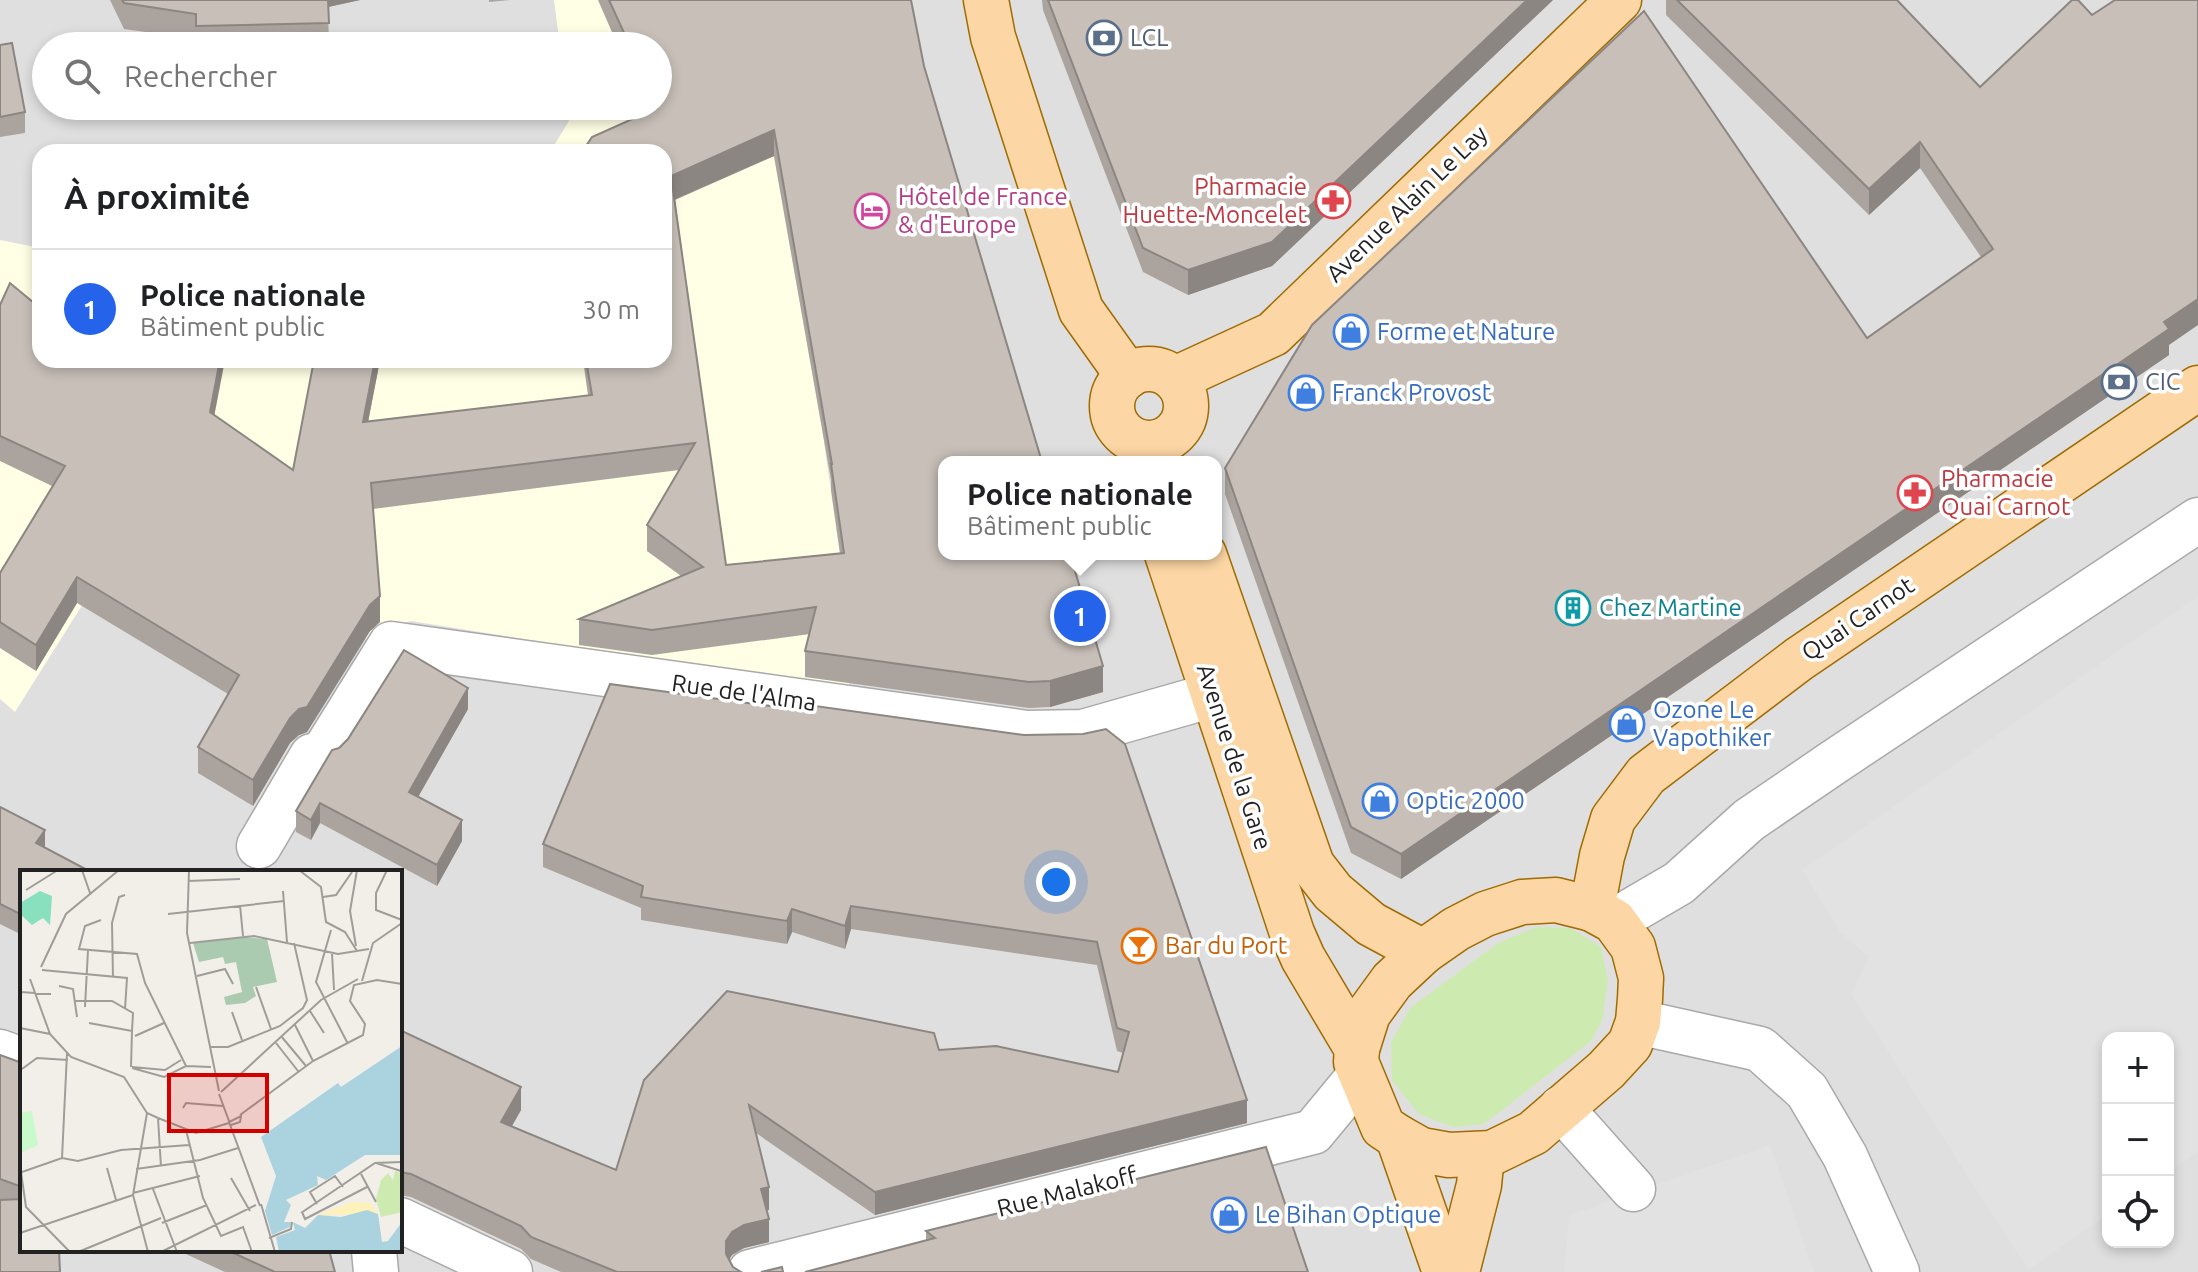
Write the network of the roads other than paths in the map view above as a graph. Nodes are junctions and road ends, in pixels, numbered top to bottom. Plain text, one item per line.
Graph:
1 (986, 0) edge
2 (1619, 0) edge
3 (1128, 376) junction
4 (1175, 379) junction
5 (2198, 388) edge
6 (1126, 444) edge
7 (1179, 447) edge
8 (2198, 520) edge
9 (1169, 560) edge
10 (1206, 560) edge
11 (1213, 695) junction
12 (259, 846) dead end
13 (1603, 915) junction
14 (1423, 952) junction
15 (1638, 1022) junction
16 (0, 1052) edge
17 (20, 1059) edge
18 (1359, 1062) junction
19 (1561, 1108) junction
20 (1398, 1137) junction
21 (1482, 1154) junction
22 (1633, 1189) dead end
23 (402, 1221) edge
24 (374, 1252) edge
25 (376, 1272) edge
26 (510, 1272) edge
27 (750, 1272) edge
28 (1445, 1272) edge
29 (1457, 1272) edge
30 (1897, 1272) edge

1 - 3 main road
2 - 4 main road, Avenue Alain Le Lay
3 - 4 main road
3 - 6 main road
4 - 7 main road
5 - 13 main road, Quai Carnot
6 - 7 main road
8 - 13 street
9 - 11 main road, Avenue de la Gare
10 - 14 main road, Avenue de la Gare
11 - 12 street, Rue de l'Alma
11 - 18 main road, Avenue de la Gare
13 - 14 main road
13 - 15 main road
14 - 18 main road
15 - 19 main road
15 - 30 street
16 - 17 street
18 - 20 main road
18 - 27 street, Rue Malakoff
19 - 21 main road
19 - 22 street
20 - 21 main road
20 - 28 main road
21 - 29 main road
23 - 26 street
24 - 25 street

